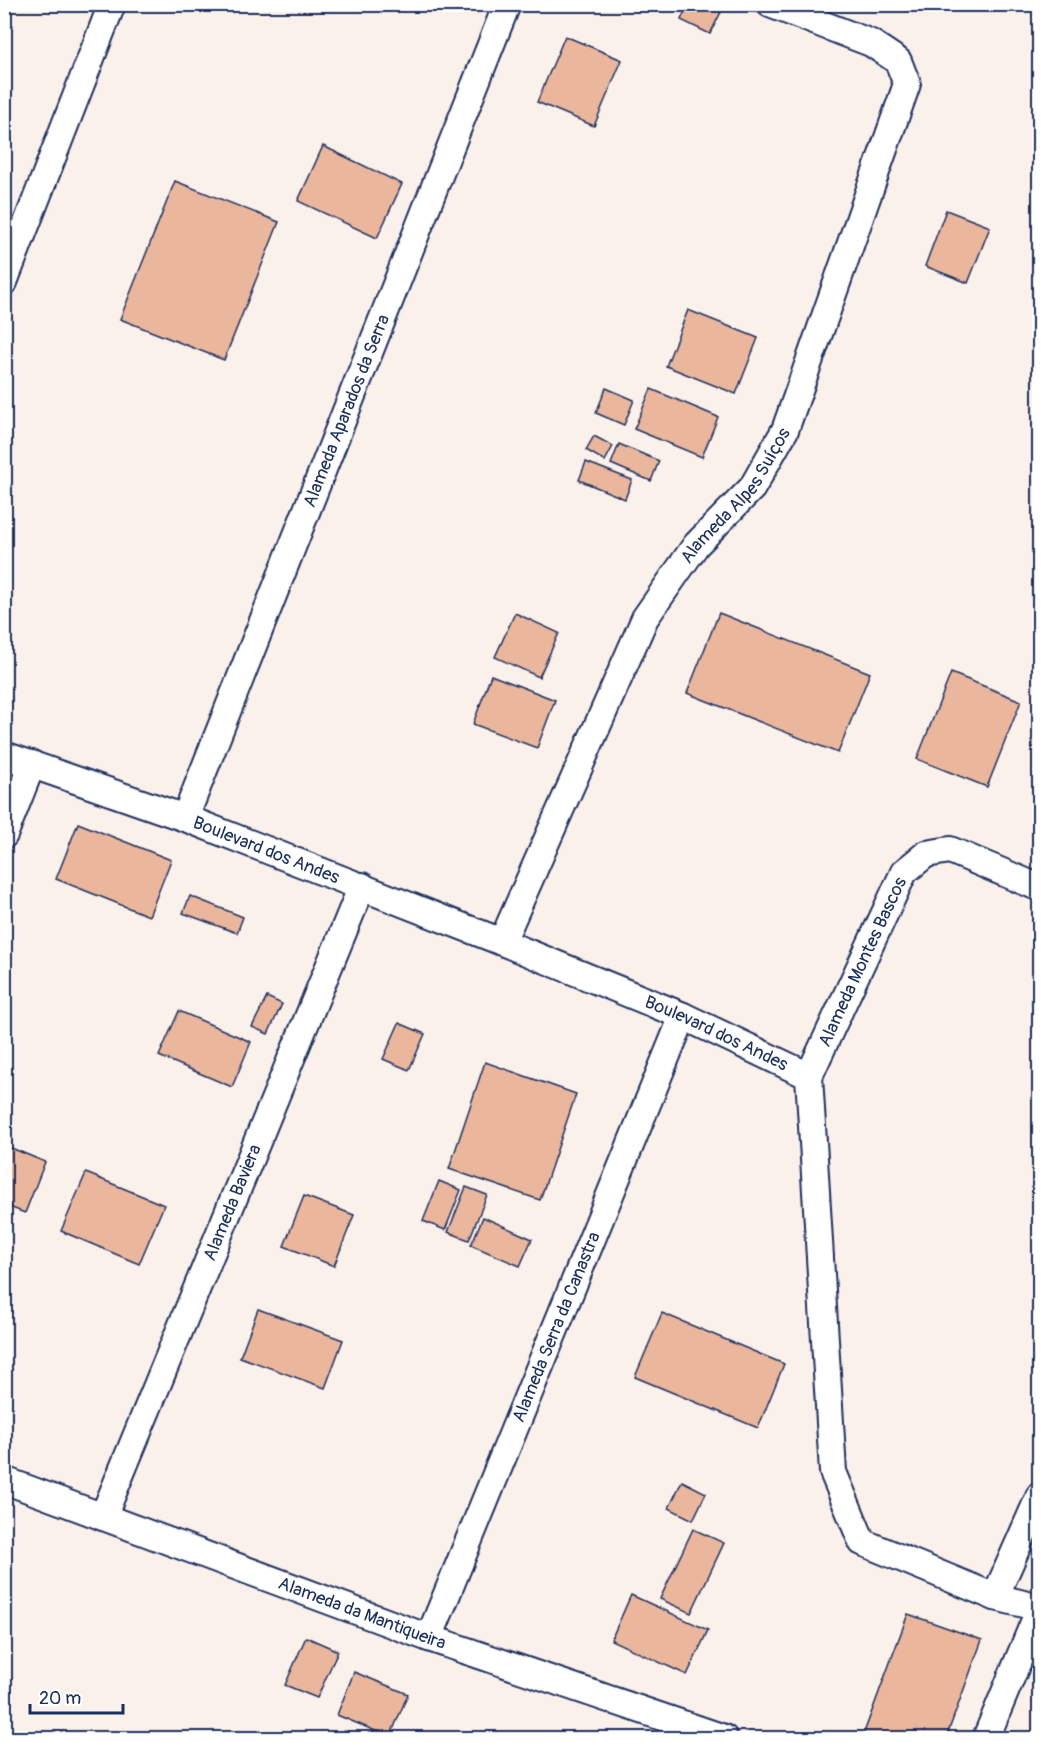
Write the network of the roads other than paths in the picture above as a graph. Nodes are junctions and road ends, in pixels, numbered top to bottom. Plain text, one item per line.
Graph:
1 (112, 4) edge
2 (507, 4) edge
3 (770, 4) edge
4 (4, 282) edge
5 (4, 755) edge
6 (32, 764) junction
7 (185, 818) junction
8 (4, 835) edge
9 (362, 886) junction
10 (1040, 888) edge
11 (502, 942) junction
12 (683, 1016) junction
13 (809, 1076) junction
14 (4, 1480) edge
15 (1040, 1495) edge
16 (103, 1517) junction
17 (995, 1597) junction
18 (1040, 1608) edge
19 (429, 1638) junction
20 (723, 1738) edge
21 (986, 1738) edge

1 - 4 street
2 - 7 street, Alameda Aparados da Serra
3 - 11 street, Alameda Alpes Suíços
5 - 6 street, Boulevard dos Andes
6 - 7 street, Boulevard dos Andes
6 - 8 street
7 - 9 street, Boulevard dos Andes
9 - 11 street, Boulevard dos Andes
9 - 16 street, Alameda Baviera
10 - 13 street, Alameda Montes Bascos
11 - 12 street, Boulevard dos Andes
12 - 13 street, Boulevard dos Andes
12 - 19 street, Alameda Serra da Canastra
13 - 17 street, Boulevard dos Andes
14 - 16 street, Alameda da Mantiqueira
15 - 17 street
16 - 19 street, Alameda da Mantiqueira
17 - 18 street, Boulevard dos Andes
18 - 21 street
19 - 20 street, Alameda da Mantiqueira

